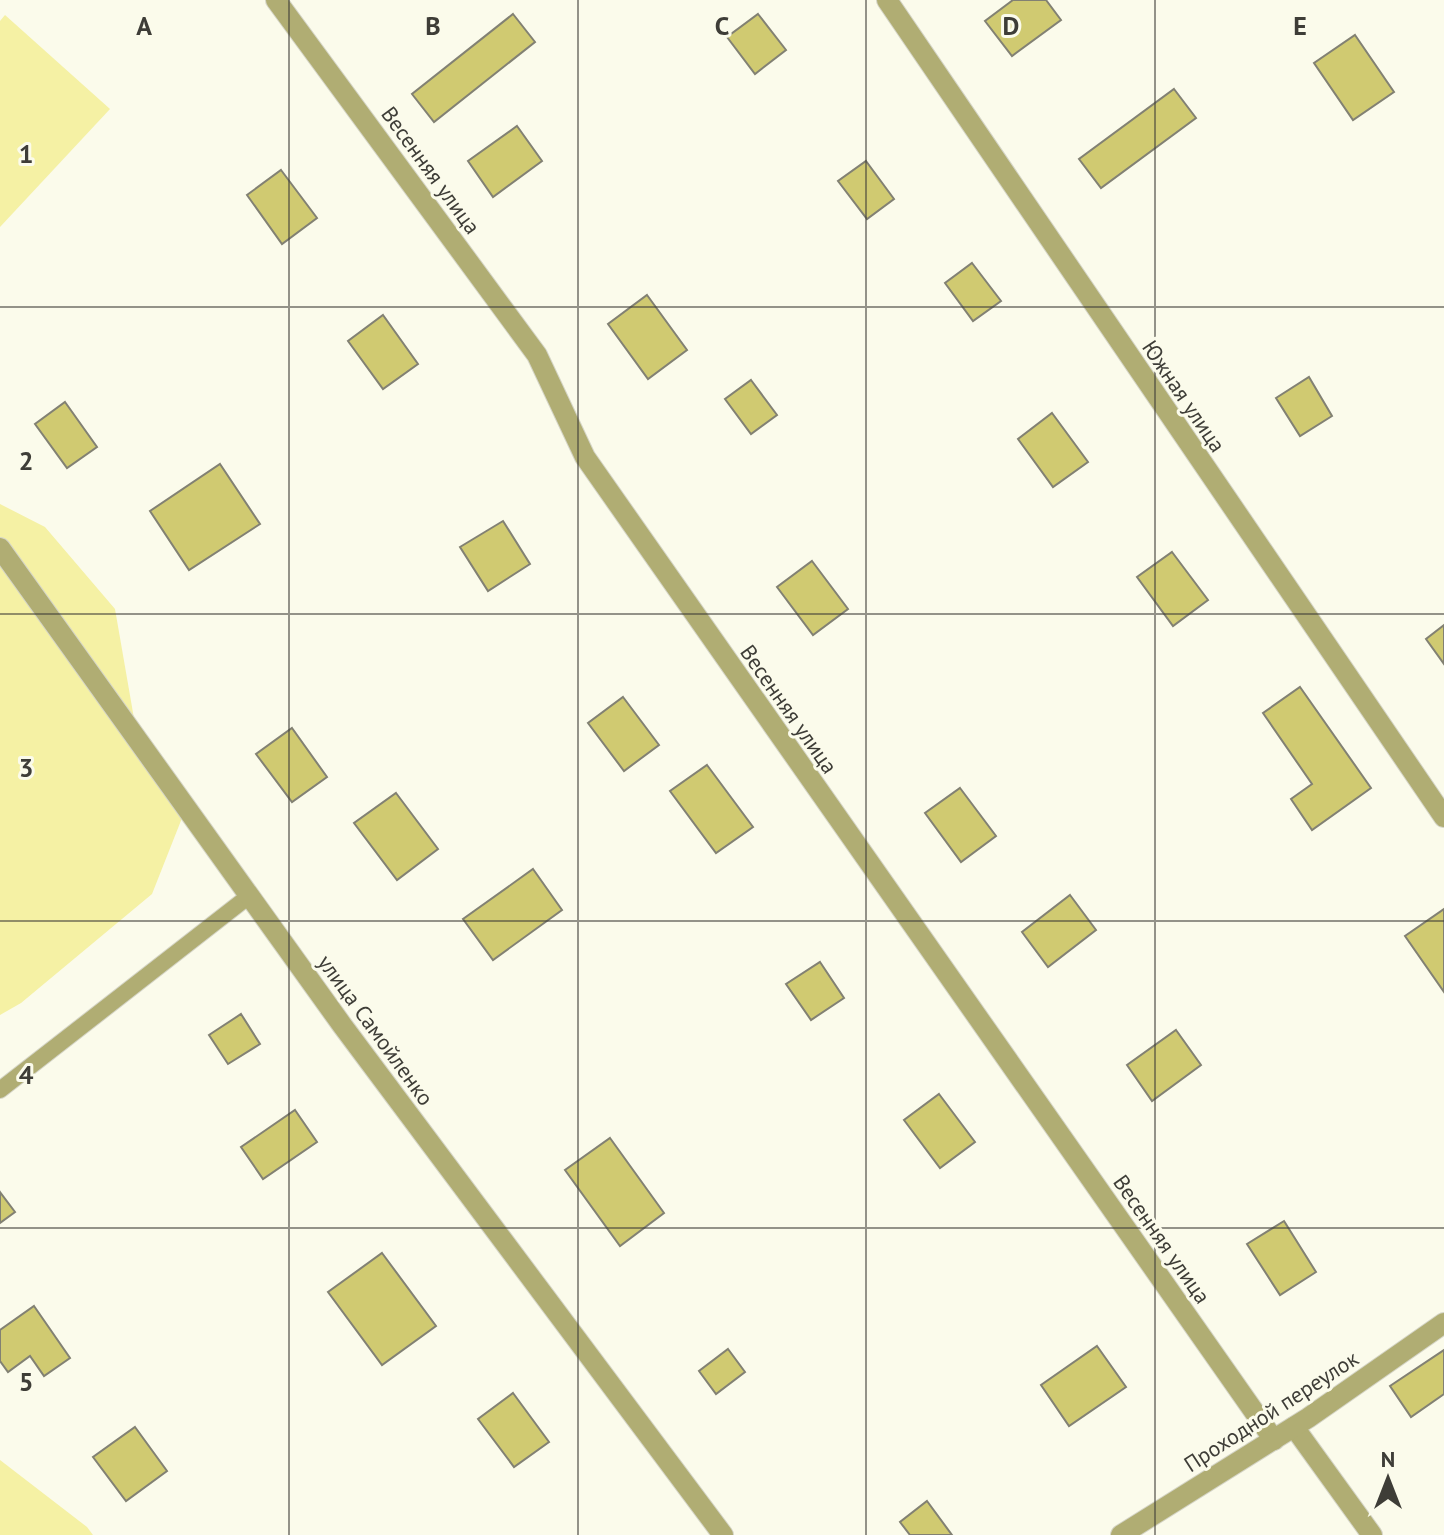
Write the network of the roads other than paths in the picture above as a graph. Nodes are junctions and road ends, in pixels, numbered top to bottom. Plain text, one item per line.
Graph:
1 (276, 0) edge
2 (887, 0) edge
3 (0, 548) edge
4 (1444, 817) edge
5 (249, 896) junction
6 (0, 1090) edge
7 (1444, 1323) edge
8 (1294, 1427) junction
9 (1274, 1440) junction
10 (723, 1535) edge
11 (1121, 1535) edge
12 (1372, 1535) edge

1 - 9 street, Весенняя улица
2 - 4 street, Южная улица
3 - 5 street, улица Самойленко
5 - 6 lane
5 - 10 street, улица Самойленко
7 - 8 street, Проходной переулок
8 - 9 street, Проходной переулок
8 - 12 street
9 - 11 street, Проходной переулок

